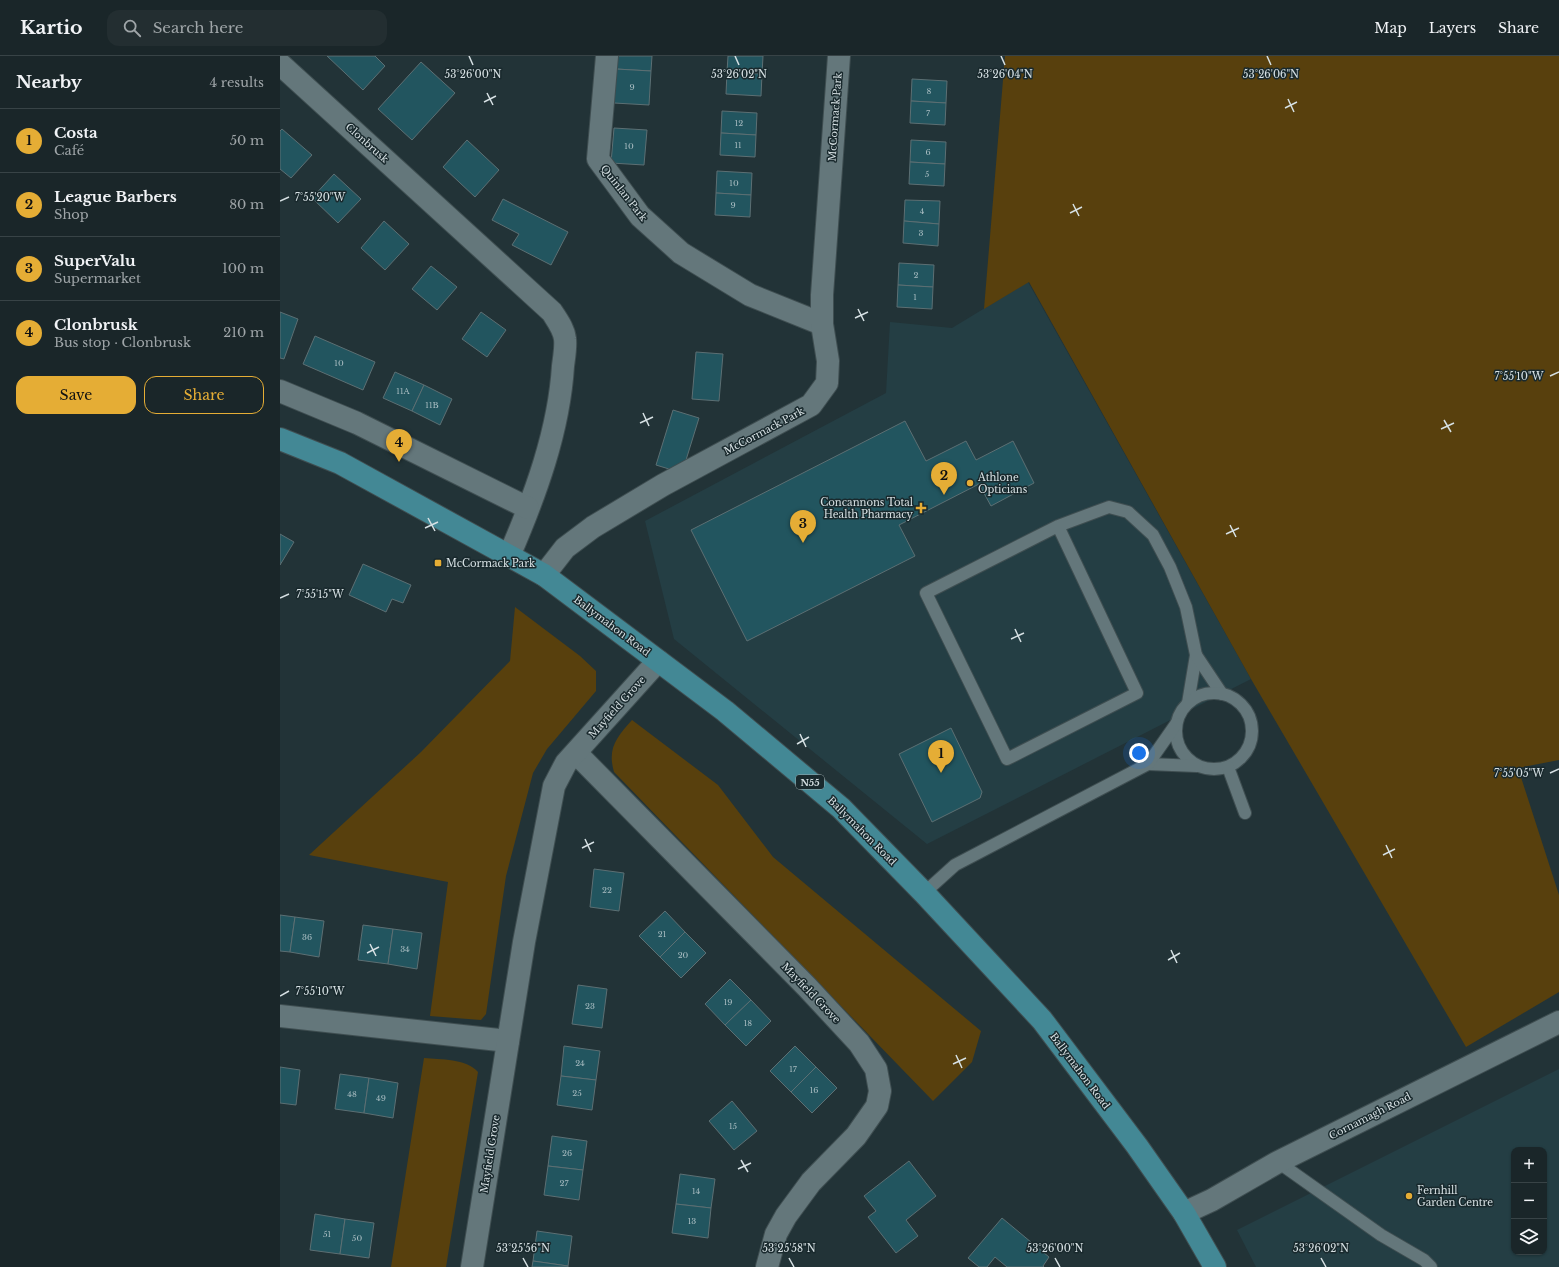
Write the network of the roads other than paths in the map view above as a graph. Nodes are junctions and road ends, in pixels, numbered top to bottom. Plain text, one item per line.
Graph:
1 (607, 56) edge
2 (839, 56) edge
3 (280, 64) edge
4 (822, 324) junction
5 (280, 391) edge
6 (280, 439) edge
7 (528, 508) junction
8 (1058, 526) junction
9 (509, 556) junction
10 (544, 575) junction
11 (1196, 655) junction
12 (658, 661) junction
13 (1222, 694) junction
14 (1188, 703) junction
15 (1176, 724) junction
16 (576, 753) junction
17 (1148, 764) junction
18 (1197, 766) junction
19 (1228, 767) junction
20 (1245, 813) dead end
21 (924, 893) junction
22 (280, 1016) edge
23 (1559, 1022) edge
24 (508, 1040) junction
25 (1278, 1162) junction
26 (1184, 1213) junction
27 (472, 1267) edge
28 (767, 1267) edge
29 (1215, 1267) edge
30 (1431, 1267) edge

1 - 4 street, Quinlan Park
2 - 4 street, McCormack Park
3 - 7 street, Clonbrusk
4 - 10 street, McCormack Park
5 - 7 street
6 - 9 main road, Ballymahon Road / N55
7 - 9 street, Clonbrusk
8 - 8 lane
8 - 11 lane
9 - 10 main road, Ballymahon Road / N55
10 - 12 main road, Ballymahon Road / N55
11 - 13 lane
11 - 14 lane
12 - 16 street, Mayfield Grove
12 - 21 main road, Ballymahon Road / N55
13 - 14 lane
13 - 19 lane
14 - 15 lane
15 - 17 lane
15 - 18 lane
16 - 24 street, Mayfield Grove
16 - 28 street, Mayfield Grove
17 - 18 lane
17 - 21 lane
18 - 19 lane
19 - 20 lane
21 - 26 main road, Ballymahon Road / N55
22 - 24 street
23 - 25 street, Cornamagh Road
24 - 27 street, Mayfield Grove
25 - 26 street, Cornamagh Road
25 - 30 lane
26 - 29 main road, Ballymahon Road / N55

